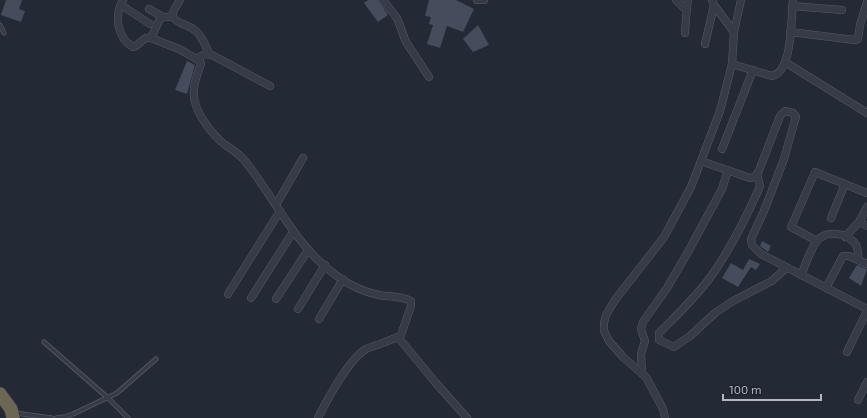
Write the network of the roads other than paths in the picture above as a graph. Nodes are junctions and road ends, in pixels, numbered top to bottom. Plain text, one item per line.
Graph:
1 (180, 0) edge
2 (383, 0) edge
3 (477, 0) edge
4 (484, 0) edge
5 (676, 0) edge
6 (740, 0) edge
7 (867, 2) edge
8 (122, 3) edge
9 (688, 3) edge
10 (713, 3) edge
11 (792, 3) edge
12 (149, 9) dead end
13 (842, 10) dead end
14 (173, 17) junction
15 (163, 18) junction
16 (150, 24) dead end
17 (0, 25) edge
18 (734, 32) junction
19 (790, 32) junction
20 (4, 33) dead end
21 (685, 33) dead end
22 (151, 38) junction
23 (705, 44) dead end
24 (209, 54) junction
25 (197, 58) junction
26 (785, 62) junction
27 (732, 64) junction
28 (753, 70) junction
29 (428, 77) dead end
30 (270, 86) dead end
31 (867, 113) edge
32 (722, 149) dead end
33 (304, 158) dead end
34 (701, 161) junction
35 (728, 170) junction
36 (757, 174) junction
37 (845, 184) junction
38 (867, 193) edge
39 (867, 206) edge
40 (278, 208) junction
41 (831, 218) dead end
42 (859, 222) junction
43 (867, 226) edge
44 (293, 232) junction
45 (845, 237) junction
46 (818, 241) junction
47 (308, 250) junction
48 (858, 260) junction
49 (867, 264) edge
50 (325, 266) junction
51 (786, 268) junction
52 (800, 275) junction
53 (342, 279) junction
54 (826, 288) junction
55 (228, 294) dead end
56 (251, 298) dead end
57 (276, 299) dead end
58 (298, 310) dead end
59 (867, 310) edge
60 (319, 319) dead end
61 (398, 337) junction
62 (44, 342) dead end
63 (847, 352) dead end
64 (156, 359) dead end
65 (642, 372) junction
66 (867, 382) edge
67 (0, 394) edge
68 (108, 398) junction
69 (858, 400) dead end
70 (12, 415) edge
71 (128, 417) edge
72 (52, 418) edge
73 (56, 418) edge
74 (318, 418) edge
75 (467, 418) edge
76 (665, 418) edge

1 - 14 street
2 - 29 street
3 - 4 street
5 - 9 street
6 - 18 street
7 - 19 street
8 - 16 street
8 - 22 street
9 - 21 street
10 - 18 street
10 - 23 street
11 - 13 street
11 - 19 street
12 - 15 street
14 - 15 street
14 - 24 street
15 - 22 street
17 - 20 lane
18 - 27 street
19 - 26 street
22 - 25 street
24 - 25 street
24 - 30 street
25 - 40 street
26 - 28 street
26 - 31 street
27 - 28 street
27 - 34 street
28 - 32 street
33 - 40 street
34 - 35 street
34 - 65 street
35 - 36 street
35 - 65 street
36 - 51 street
36 - 51 street
37 - 38 street
37 - 41 street
37 - 46 street
39 - 42 street
40 - 44 street
40 - 55 street
42 - 43 street
42 - 45 street
44 - 47 street
44 - 56 street
45 - 46 street
45 - 48 street
46 - 52 street
47 - 50 street
47 - 57 street
48 - 49 street
48 - 54 street
50 - 53 street
50 - 58 street
51 - 52 street
52 - 54 street
53 - 60 street
53 - 61 street
54 - 59 street
59 - 63 street
61 - 74 street
61 - 75 street
62 - 68 lane
64 - 68 lane
65 - 76 street
66 - 69 street
67 - 70 highway
68 - 71 lane
68 - 73 lane
70 - 72 lane

